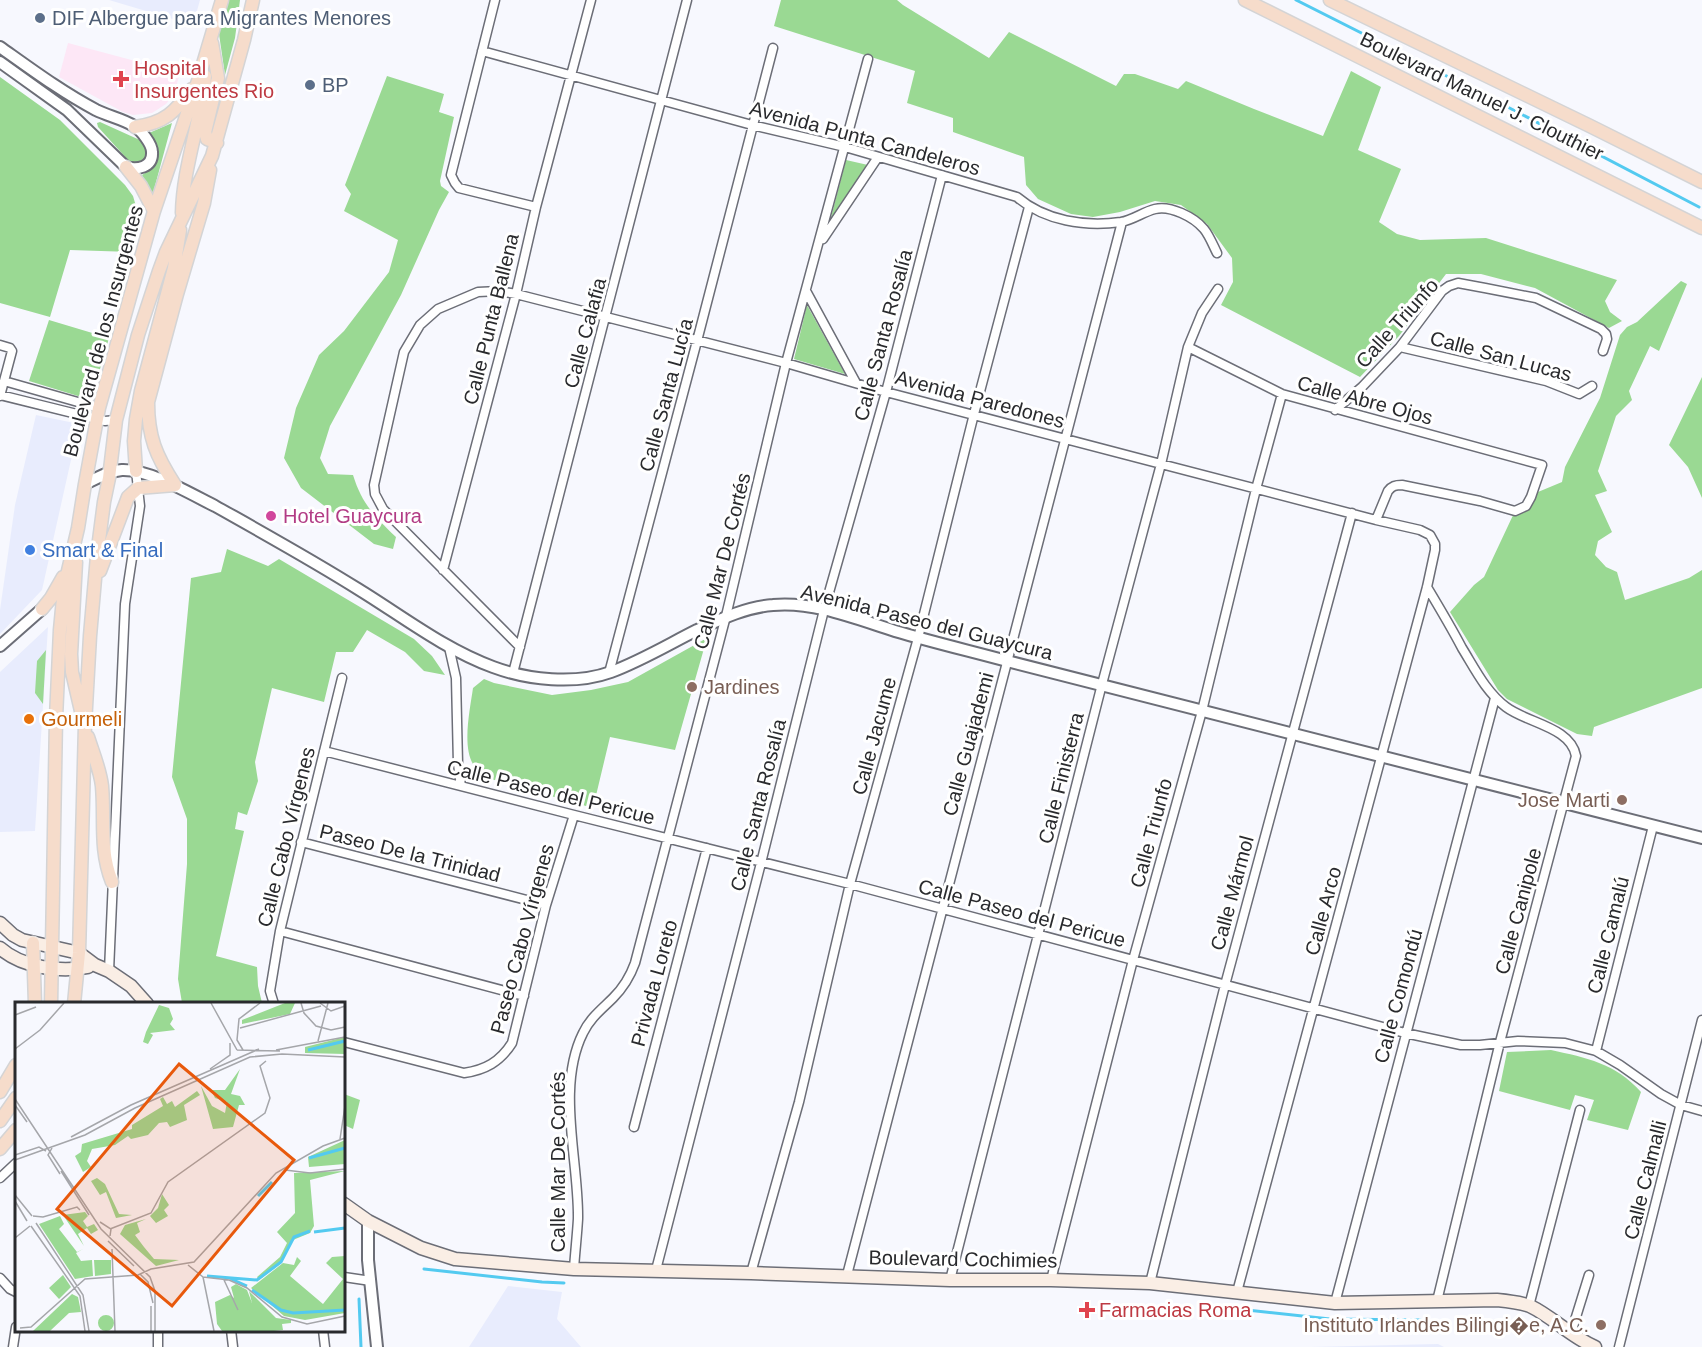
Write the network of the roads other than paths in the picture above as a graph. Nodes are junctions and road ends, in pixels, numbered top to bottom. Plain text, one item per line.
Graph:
1 (222, 0) edge
2 (495, 0) edge
3 (591, 0) edge
4 (687, 0) edge
5 (1245, 0) edge
6 (1330, 0) edge
7 (251, 2) edge
8 (211, 39) junction
9 (0, 47) edge
10 (773, 48) dead end
11 (482, 51) junction
12 (207, 54) junction
13 (868, 59) dead end
14 (0, 62) edge
15 (570, 76) junction
16 (198, 81) junction
17 (661, 100) junction
18 (752, 125) junction
19 (135, 127) junction
20 (217, 143) junction
21 (845, 147) junction
22 (212, 156) junction
23 (878, 157) junction
24 (126, 167) junction
25 (942, 176) junction
26 (1702, 182) edge
27 (536, 207) junction
28 (1029, 207) junction
29 (154, 211) junction
30 (182, 218) junction
31 (1122, 222) junction
32 (1702, 228) edge
33 (819, 246) junction
34 (1218, 253) dead end
35 (1218, 289) dead end
36 (806, 291) junction
37 (516, 294) junction
38 (606, 318) junction
39 (697, 341) junction
40 (0, 345) edge
41 (1188, 347) junction
42 (1400, 347) junction
43 (1603, 351) dead end
44 (786, 363) junction
45 (4, 381) junction
46 (856, 383) junction
47 (1592, 386) dead end
48 (42, 392) junction
49 (886, 392) junction
50 (1282, 394) junction
51 (0, 395) edge
52 (39, 405) junction
53 (1335, 410) junction
54 (98, 413) junction
55 (974, 414) junction
56 (116, 420) junction
57 (1066, 439) junction
58 (1161, 464) junction
59 (136, 471) junction
60 (110, 472) junction
61 (85, 484) junction
62 (175, 485) junction
63 (138, 488) junction
64 (1256, 489) junction
65 (1352, 513) junction
66 (1376, 520) junction
67 (78, 528) junction
68 (1433, 538) joint
69 (69, 568) junction
70 (443, 570) junction
71 (1427, 587) junction
72 (93, 589) junction
73 (42, 609) joint
74 (824, 610) junction
75 (726, 616) junction
76 (918, 638) junction
77 (0, 646) edge
78 (449, 647) junction
79 (520, 647) junction
80 (1007, 661) junction
81 (513, 673) junction
82 (609, 673) junction
83 (342, 678) dead end
84 (1102, 684) junction
85 (1495, 698) junction
86 (1202, 711) junction
87 (85, 725) junction
88 (1292, 734) junction
89 (324, 751) junction
90 (1381, 756) junction
91 (1473, 780) junction
92 (461, 786) junction
93 (1564, 803) junction
94 (574, 815) junction
95 (1653, 826) junction
96 (668, 838) junction
97 (1702, 838) edge
98 (301, 842) junction
99 (707, 848) junction
100 (761, 863) junction
101 (112, 882) junction
102 (850, 884) junction
103 (546, 905) junction
104 (943, 909) junction
105 (0, 923) edge
106 (280, 931) junction
107 (1038, 934) junction
108 (33, 943) junction
109 (52, 946) junction
110 (1, 951) edge
111 (79, 954) junction
112 (1133, 960) junction
113 (33, 965) junction
114 (95, 965) junction
115 (52, 968) junction
116 (77, 969) junction
117 (109, 971) junction
118 (1225, 985) junction
119 (524, 996) junction
120 (35, 1002) edge
121 (51, 1002) edge
122 (74, 1002) edge
123 (145, 1002) edge
124 (273, 1002) edge
125 (1315, 1009) junction
126 (1702, 1020) edge
127 (1405, 1033) junction
128 (345, 1042) edge
129 (1500, 1042) junction
130 (1596, 1052) junction
131 (15, 1067) edge
132 (0, 1092) edge
133 (15, 1099) edge
134 (1681, 1105) junction
135 (1580, 1110) dead end
136 (1702, 1111) edge
137 (0, 1121) edge
138 (634, 1127) dead end
139 (15, 1131) edge
140 (0, 1149) edge
141 (15, 1164) edge
142 (0, 1178) edge
143 (345, 1205) edge
144 (368, 1221) junction
145 (574, 1269) junction
146 (656, 1270) junction
147 (751, 1273) junction
148 (847, 1275) junction
149 (1589, 1275) dead end
150 (345, 1277) edge
151 (0, 1278) edge
152 (950, 1280) junction
153 (1051, 1280) junction
154 (371, 1281) junction
155 (1150, 1282) junction
156 (15, 1292) edge
157 (1237, 1292) junction
158 (1437, 1302) junction
159 (1335, 1303) junction
160 (1529, 1306) junction
161 (15, 1332) edge
162 (231, 1332) edge
163 (323, 1332) edge
164 (1571, 1333) junction
165 (1588, 1345) edge
166 (13, 1347) edge
167 (233, 1347) edge
168 (325, 1347) edge
169 (377, 1347) edge
170 (1619, 1347) edge

1 - 8 main road, Boulevard de los Insurgentes
2 - 11 street
3 - 15 street, Calle Punta Ballena
4 - 17 street, Calle Calafia
5 - 32 main road, Boulevard Manuel J. Clouthier
6 - 26 main road, Boulevard Manuel J. Clouthier
7 - 20 main road, Boulevard de los Insurgentes
8 - 12 main road, Boulevard de los Insurgentes
8 - 20 main road
9 - 19 street
10 - 18 street, Calle Santa Lucía
11 - 15 street, Avenida Punta Candeleros
11 - 27 street
12 - 16 main road, Boulevard de los Insurgentes
12 - 30 main road
13 - 21 street, Calle Mar De Cortés
14 - 24 street
15 - 17 street, Avenida Punta Candeleros
15 - 27 street, Calle Punta Ballena
16 - 19 main road
16 - 29 main road, Boulevard de los Insurgentes
17 - 18 street, Avenida Punta Candeleros
17 - 38 street, Calle Calafia
18 - 21 street, Avenida Punta Candeleros
18 - 39 street, Calle Santa Lucía
19 - 24 street
20 - 22 main road, Boulevard de los Insurgentes
21 - 23 street, Avenida Punta Candeleros
21 - 33 street, Calle Mar De Cortés
22 - 30 main road, Boulevard de los Insurgentes
22 - 62 main road
23 - 25 street, Avenida Punta Candeleros
23 - 33 street
24 - 29 main road
25 - 28 street, Avenida Punta Candeleros
25 - 49 street, Calle Santa Rosalía
27 - 37 street, Calle Punta Ballena
28 - 31 street, Avenida Punta Candeleros
28 - 55 street, Calle Jacume
29 - 54 main road, Boulevard de los Insurgentes
30 - 56 main road, Boulevard de los Insurgentes
30 - 59 main road
31 - 34 street, Avenida Punta Candeleros
31 - 57 street, Calle Guajademi
33 - 36 street, Calle Mar De Cortés
35 - 41 street, Calle Finisterra
36 - 44 street, Calle Mar De Cortés
36 - 46 street
37 - 38 street, Avenida Paredones
37 - 70 street, Calle Punta Ballena
37 - 70 street, Avenida Paredones
38 - 39 street, Avenida Paredones
38 - 79 street, Calle Calafia
39 - 44 street, Avenida Paredones
39 - 82 street, Calle Santa Lucía
40 - 45 street
41 - 50 street, Calle Abre Ojos
41 - 58 street, Calle Finisterra
42 - 43 street, Calle Triunfo
42 - 47 street, Calle San Lucas
42 - 53 street, Calle Triunfo
44 - 46 street, Avenida Paredones
44 - 75 street, Calle Mar De Cortés
45 - 48 street
45 - 51 street
46 - 49 street, Avenida Paredones
48 - 52 street
48 - 54 street
49 - 55 street, Avenida Paredones
49 - 74 street, Calle Santa Rosalía
50 - 53 street, Calle Abre Ojos
50 - 64 street, Calle Triunfo
51 - 52 street
52 - 54 street
53 - 66 street, Calle Abre Ojos
54 - 56 street
54 - 61 main road, Boulevard de los Insurgentes
55 - 57 street, Avenida Paredones
55 - 76 street, Calle Jacume
56 - 60 main road, Boulevard de los Insurgentes
57 - 58 street, Avenida Paredones
57 - 80 street, Calle Guajademi
58 - 64 street, Avenida Paredones
58 - 84 street, Calle Finisterra
59 - 60 street, Avenida Paseo del Guaycura
59 - 62 street, Avenida Paseo del Guaycura
59 - 63 street
60 - 61 street, Avenida Paseo del Guaycura
60 - 72 main road, Boulevard de los Insurgentes
61 - 67 main road, Boulevard de los Insurgentes
62 - 63 main road
62 - 78 street, Avenida Paseo del Guaycura
63 - 72 main road
63 - 101 street
64 - 65 street, Avenida Paredones
64 - 86 street, Calle Triunfo
65 - 66 street, Avenida Paredones
65 - 88 street, Calle Mármol
66 - 68 street, Avenida Paredones
67 - 69 main road, Boulevard de los Insurgentes
67 - 87 main road
68 - 71 street, Calle Arco
69 - 73 main road
69 - 109 main road, Boulevard de los Insurgentes
70 - 79 street
71 - 85 street, Calle Canipole
71 - 90 street, Calle Arco
72 - 87 main road, Boulevard de los Insurgentes
73 - 77 street
74 - 75 street, Avenida Paseo del Guaycura
74 - 76 street, Avenida Paseo del Guaycura
74 - 100 street, Calle Santa Rosalía
75 - 82 street, Avenida Paseo del Guaycura
75 - 96 street, Calle Mar De Cortés
76 - 80 street, Avenida Paseo del Guaycura
76 - 102 street, Calle Jacume
78 - 81 street, Avenida Paseo del Guaycura
78 - 92 street
79 - 81 street, Calle Calafia
80 - 84 street, Avenida Paseo del Guaycura
80 - 104 street, Calle Guajademi
81 - 82 street, Avenida Paseo del Guaycura
83 - 89 street, Calle Cabo Vírgenes
84 - 86 street, Avenida Paseo del Guaycura
84 - 107 street, Calle Finisterra
85 - 91 street, Calle Comondú
85 - 93 street, Calle Canipole
86 - 88 street, Avenida Paseo del Guaycura
86 - 112 street, Calle Triunfo
87 - 101 main road
87 - 111 main road, Boulevard de los Insurgentes
88 - 90 street, Avenida Paseo del Guaycura
88 - 118 street, Calle Mármol
89 - 92 street, Calle Paseo del Pericue
89 - 98 street, Calle Cabo Vírgenes
90 - 91 street, Avenida Paseo del Guaycura
90 - 125 street, Calle Arco
91 - 93 street, Avenida Paseo del Guaycura
91 - 127 street, Calle Comondú
92 - 94 street, Calle Paseo del Pericue
93 - 95 street, Avenida Paseo del Guaycura
93 - 129 street, Calle Canipole
94 - 96 street, Calle Paseo del Pericue
94 - 103 street, Paseo Cabo Vírgenes
95 - 97 street, Avenida Paseo del Guaycura
95 - 130 street, Calle Camalú
96 - 99 street, Calle Paseo del Pericue
96 - 145 street, Calle Mar De Cortés
98 - 103 street, Paseo De la Trinidad
98 - 106 street, Calle Cabo Vírgenes
99 - 100 street, Calle Paseo del Pericue
99 - 138 street, Privada Loreto
100 - 102 street, Calle Paseo del Pericue
100 - 146 street, Calle Santa Rosalía
101 - 117 street
102 - 104 street, Calle Paseo del Pericue
102 - 147 street, Calle Jacume
103 - 119 street, Paseo Cabo Vírgenes
104 - 107 street, Calle Paseo del Pericue
104 - 148 street, Calle Guajademi
105 - 108 main road
106 - 119 street
106 - 124 street, Calle Cabo Vírgenes
107 - 112 street, Calle Paseo del Pericue
107 - 152 street, Calle Finisterra
108 - 109 main road
108 - 113 main road
109 - 111 main road
109 - 115 main road, Boulevard de los Insurgentes
110 - 113 main road
111 - 114 main road
111 - 116 main road, Boulevard de los Insurgentes
112 - 118 street, Calle Paseo del Pericue
112 - 153 street, Calle Triunfo
113 - 115 main road
113 - 120 main road
114 - 116 main road
114 - 117 main road
115 - 116 main road
115 - 121 main road, Boulevard de los Insurgentes
116 - 122 main road, Boulevard de los Insurgentes
117 - 123 main road
118 - 125 street, Calle Paseo del Pericue
118 - 155 street, Calle Mármol
119 - 128 street, Paseo Cabo Vírgenes
125 - 127 street, Calle Paseo del Pericue
125 - 157 street, Calle Arco
126 - 134 street, Calle Calmalli
127 - 129 street, Calle Paseo del Pericue
127 - 159 street, Calle Comondú
129 - 130 street, Calle Paseo del Pericue
129 - 158 street, Calle Canipole
130 - 134 street, Calle Paseo del Pericue
131 - 132 main road
133 - 137 main road
134 - 136 street, Calle Paseo del Pericue
134 - 170 street, Calle Calmalli
135 - 160 street
139 - 140 main road
141 - 142 street
143 - 144 main road, Boulevard Cochimies
144 - 145 main road, Boulevard Cochimies
144 - 154 street
145 - 146 main road, Boulevard Cochimies
146 - 147 main road, Boulevard Cochimies
147 - 148 main road, Boulevard Cochimies
148 - 152 main road, Boulevard Cochimies
149 - 164 street
150 - 154 street
151 - 156 street
152 - 153 main road, Boulevard Cochimies
153 - 155 main road, Boulevard Cochimies
154 - 169 street
155 - 157 main road, Boulevard Cochimies
157 - 159 main road, Boulevard Cochimies
158 - 159 main road, Boulevard Cochimies
158 - 160 main road, Boulevard Cochimies
160 - 164 main road, Boulevard Cochimies
161 - 166 street
162 - 167 street
163 - 168 street
164 - 165 main road, Boulevard Cochimies

